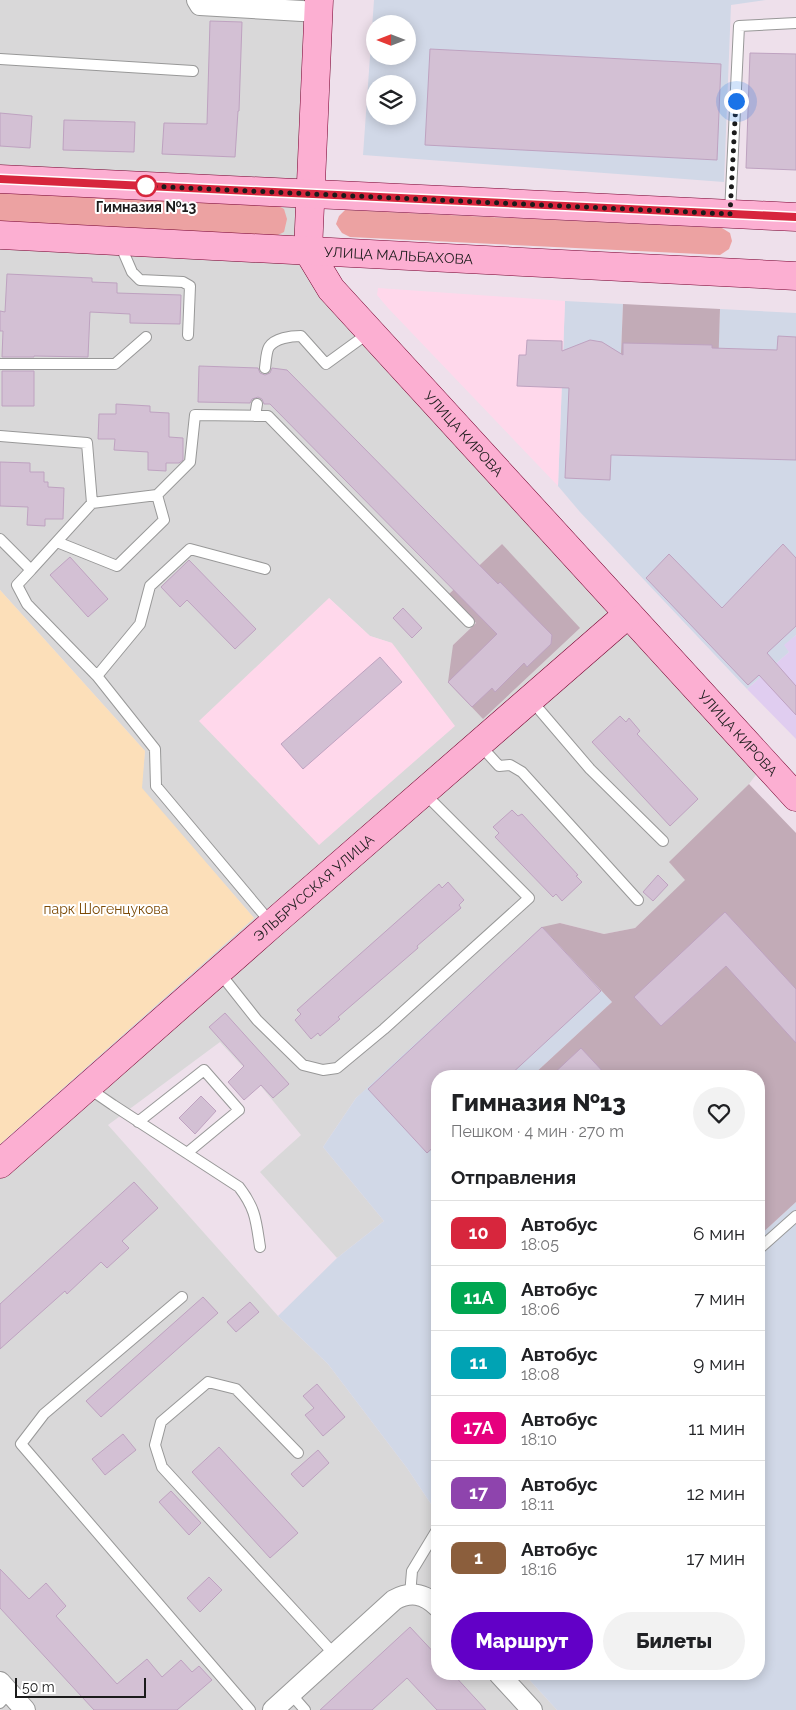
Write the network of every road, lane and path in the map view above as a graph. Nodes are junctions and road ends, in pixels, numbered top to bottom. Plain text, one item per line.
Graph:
1 (197, 0) edge
2 (319, 6) edge
3 (796, 23) edge
4 (0, 59) edge
5 (193, 70) dead end
6 (0, 179) edge
7 (311, 195) junction
8 (730, 214) junction
9 (796, 217) edge
10 (0, 235) edge
11 (118, 241) junction
12 (308, 251) junction
13 (796, 276) edge
14 (370, 332) junction
15 (188, 334) dead end
16 (146, 338) dead end
17 (0, 364) edge
18 (265, 368) dead end
19 (257, 404) dead end
20 (255, 416) junction
21 (0, 436) edge
22 (157, 495) junction
23 (92, 503) junction
24 (0, 539) edge
25 (57, 542) junction
26 (266, 569) dead end
27 (31, 570) junction
28 (628, 614) junction
29 (469, 622) dead end
30 (97, 676) junction
31 (530, 699) junction
32 (479, 744) junction
33 (424, 792) junction
34 (796, 797) edge
35 (663, 841) dead end
36 (638, 900) dead end
37 (272, 924) junction
38 (218, 971) junction
39 (90, 1084) junction
40 (138, 1122) junction
41 (187, 1154) junction
42 (0, 1164) edge
43 (796, 1216) edge
44 (765, 1244) edge
45 (260, 1247) dead end
46 (182, 1297) dead end
47 (298, 1453) dead end
48 (431, 1540) edge
49 (410, 1595) junction
50 (431, 1600) edge
51 (334, 1654) junction
52 (504, 1680) edge
53 (3, 1693) edge
54 (291, 1694) junction
55 (25, 1710) edge
56 (250, 1710) edge
57 (273, 1710) edge
58 (305, 1710) edge
59 (532, 1710) edge

1 - 2 street
2 - 7 main road
3 - 8 lane
4 - 5 lane
6 - 7 main road
7 - 8 main road
7 - 12 main road
8 - 9 main road
10 - 11 main road, УЛИЦА МАЛЬБАХОВА
11 - 12 main road, УЛИЦА МАЛЬБАХОВА
11 - 15 lane
12 - 13 main road, УЛИЦА МАЛЬБАХОВА
12 - 14 main road, УЛИЦА КИРОВА
14 - 18 lane
14 - 28 main road, УЛИЦА КИРОВА
16 - 17 lane
19 - 20 lane
20 - 22 lane
20 - 29 lane
21 - 23 lane
22 - 23 lane
22 - 25 lane
23 - 25 lane
24 - 27 lane
25 - 27 lane
26 - 30 lane
27 - 30 lane
28 - 31 main road, ЭЛЬБРУССКАЯ УЛИЦА
28 - 34 main road, УЛИЦА КИРОВА
30 - 37 lane
31 - 32 main road, ЭЛЬБРУССКАЯ УЛИЦА
31 - 35 lane
32 - 33 main road, ЭЛЬБРУССКАЯ УЛИЦА
32 - 36 lane
33 - 37 main road, ЭЛЬБРУССКАЯ УЛИЦА
33 - 38 lane
37 - 38 main road, ЭЛЬБРУССКАЯ УЛИЦА
38 - 39 main road, ЭЛЬБРУССКАЯ УЛИЦА
39 - 40 lane
39 - 42 main road, ЭЛЬБРУССКАЯ УЛИЦА
40 - 41 lane
40 - 41 lane
41 - 45 lane
43 - 44 lane
46 - 56 lane
47 - 51 lane
48 - 49 lane
49 - 50 street
49 - 51 street
51 - 54 street
52 - 59 street
53 - 55 street
54 - 57 street
54 - 58 lane

